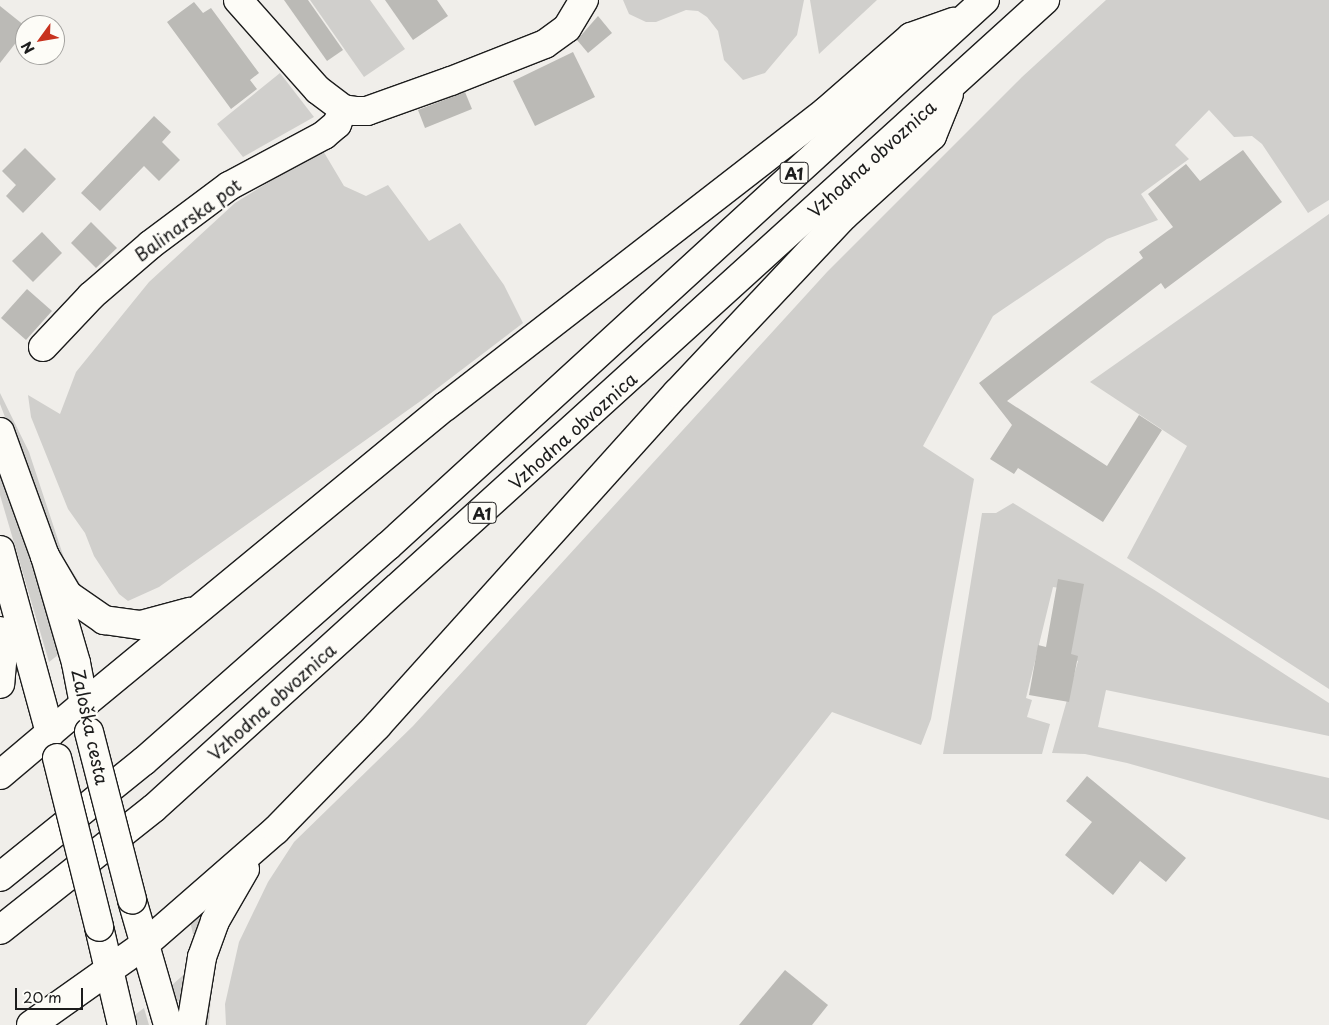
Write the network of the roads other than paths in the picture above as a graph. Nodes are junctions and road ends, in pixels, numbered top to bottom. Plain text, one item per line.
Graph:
1 (238, 0) edge
2 (584, 0) edge
3 (1045, 0) edge
4 (976, 8) edge
5 (953, 85) junction
6 (343, 109) junction
7 (43, 348) dead end
8 (0, 432) edge
9 (0, 550) edge
10 (45, 556) junction
11 (210, 602) junction
12 (0, 631) edge
13 (0, 684) edge
14 (84, 704) junction
15 (54, 745) junction
16 (0, 775) edge
17 (276, 830) junction
18 (0, 877) edge
19 (0, 930) edge
20 (144, 945) junction
21 (108, 970) junction
22 (31, 1025) edge
23 (122, 1025) edge
24 (168, 1025) edge
25 (192, 1025) edge

1 - 6 main road
2 - 6 main road
3 - 5 main road, Vzhodna obvoznica / A1
4 - 11 main road
4 - 18 main road, A1
5 - 17 main road
5 - 19 main road, Vzhodna obvoznica / A1
6 - 7 main road, Balinarska pot
8 - 10 main road, Zaloška cesta
9 - 15 main road
10 - 11 main road
10 - 14 main road, Zaloška cesta
11 - 14 main road
12 - 13 main road
14 - 15 main road
14 - 20 main road, Zaloška cesta, bridge
15 - 16 main road
15 - 21 main road, bridge
17 - 20 main road
17 - 25 main road
20 - 21 main road
20 - 24 main road, Zaloška cesta
21 - 22 main road
21 - 23 main road

